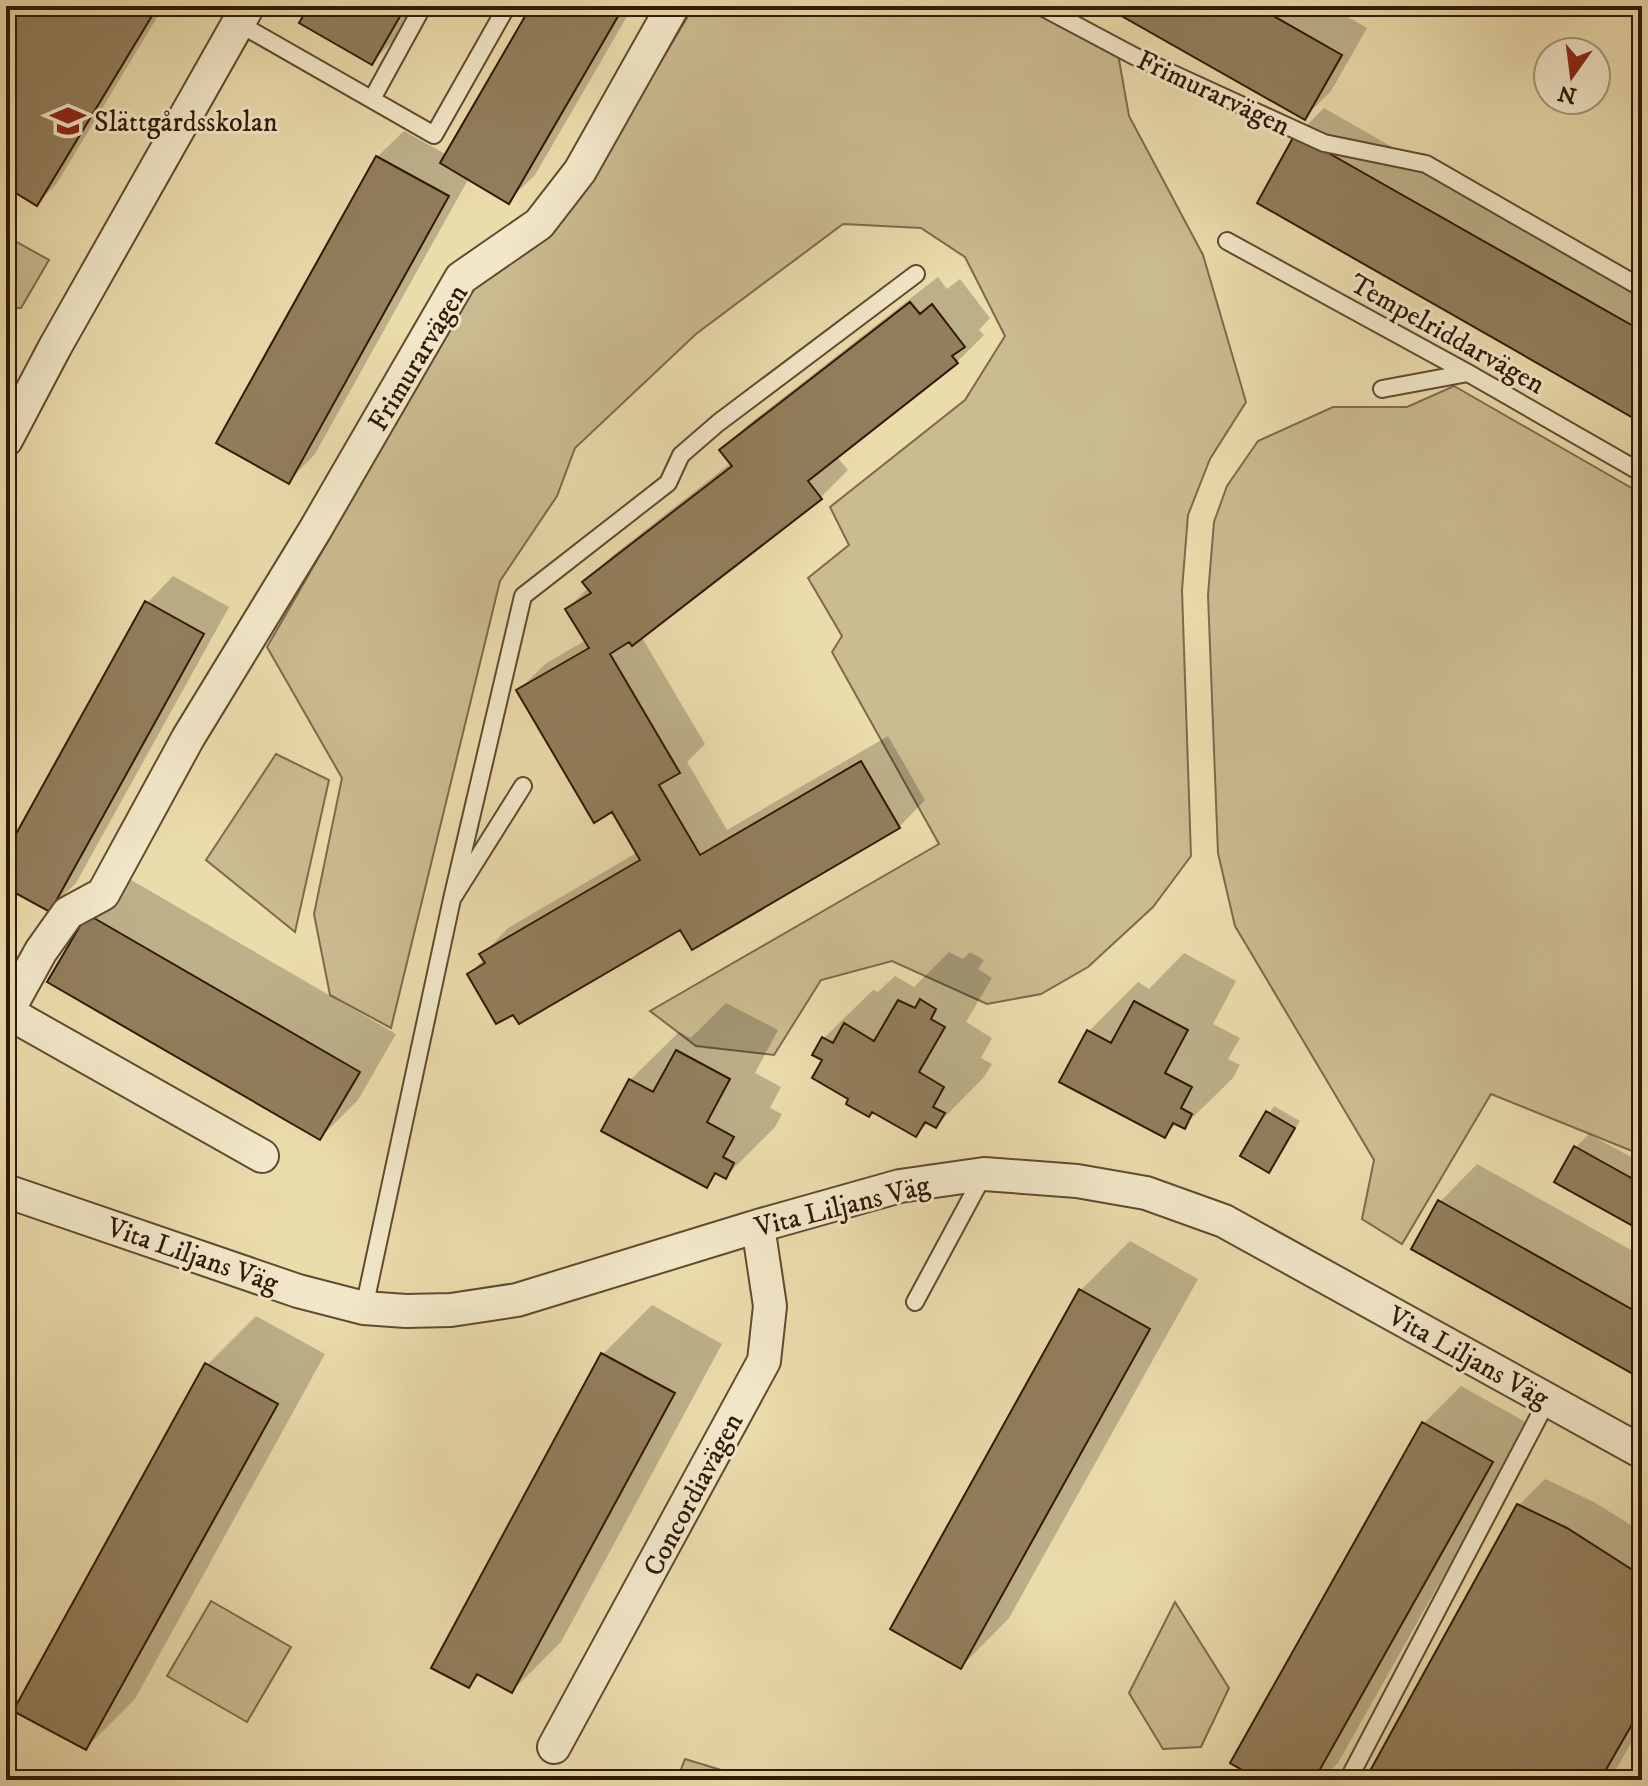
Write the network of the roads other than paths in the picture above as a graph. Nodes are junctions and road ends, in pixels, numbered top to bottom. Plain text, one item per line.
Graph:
1 (423, 6) edge
2 (507, 6) edge
3 (673, 6) edge
4 (1040, 6) edge
5 (243, 14) edge
6 (372, 99) junction
7 (1227, 241) dead end
8 (916, 274) dead end
9 (1642, 288) edge
10 (1468, 373) junction
11 (1382, 389) dead end
12 (6, 440) edge
13 (1642, 473) edge
14 (523, 786) dead end
15 (452, 899) junction
16 (7, 1013) edge
17 (262, 1156) dead end
18 (984, 1174) junction
19 (6, 1191) edge
20 (758, 1226) junction
21 (915, 1302) dead end
22 (364, 1308) junction
23 (1548, 1399) junction
24 (1642, 1452) edge
25 (554, 1747) dead end
26 (1348, 1780) edge

1 - 6 lane
2 - 6 lane
3 - 16 street, Frimurarvägen
4 - 9 lane, Frimurarvägen
5 - 6 lane
5 - 12 street
7 - 10 lane, Tempelriddarvägen
8 - 15 lane
10 - 11 lane
10 - 13 lane, Tempelriddarvägen
14 - 15 lane
15 - 22 lane
16 - 17 street
18 - 20 street, Vita Liljans Väg
18 - 21 lane
18 - 23 street, Vita Liljans Väg
19 - 22 street, Vita Liljans Väg
20 - 22 street, Vita Liljans Väg
20 - 25 street, Concordiavägen
23 - 24 street, Vita Liljans Väg
23 - 26 lane

